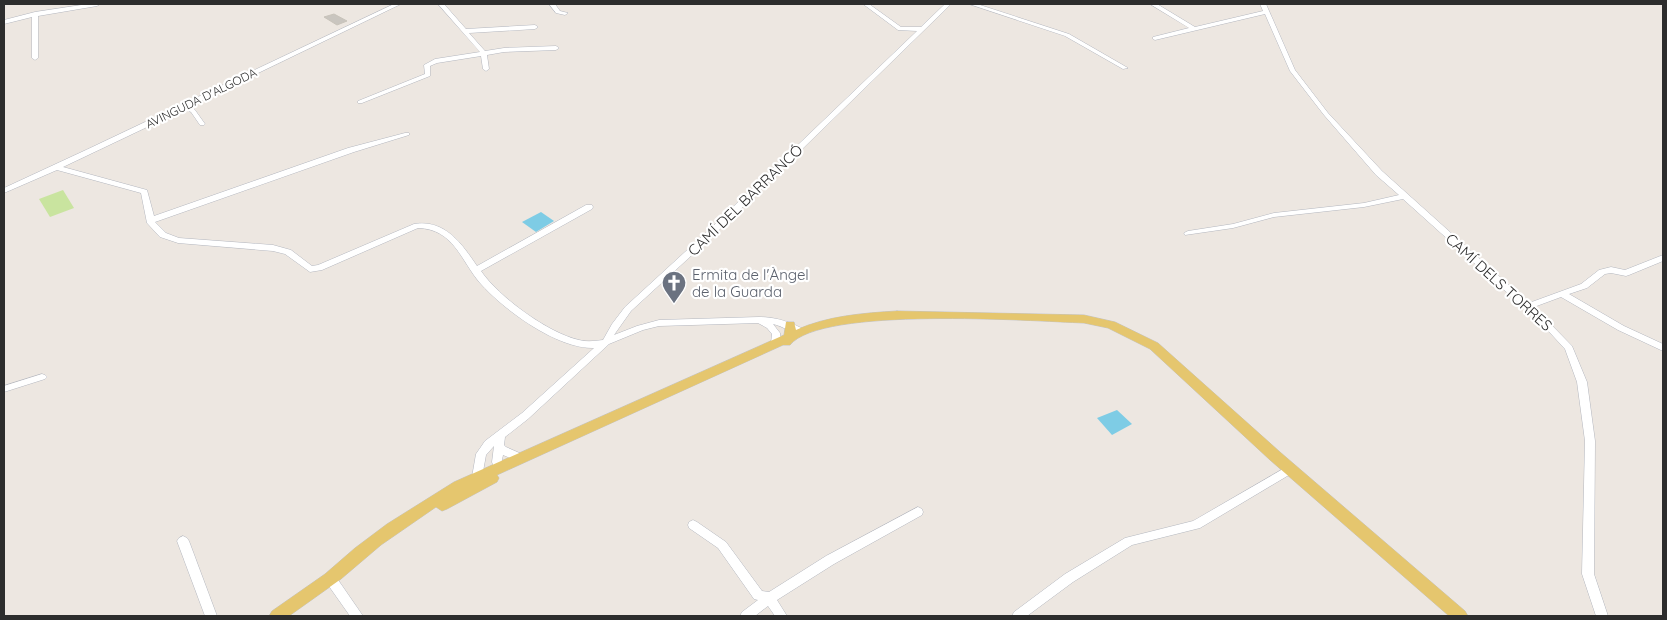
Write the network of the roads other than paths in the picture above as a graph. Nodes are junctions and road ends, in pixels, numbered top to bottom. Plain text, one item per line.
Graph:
1 (98, 4) edge
2 (398, 4) edge
3 (441, 4) edge
4 (552, 4) edge
5 (866, 4) edge
6 (948, 4) edge
7 (972, 4) edge
8 (1153, 4) edge
9 (1265, 8) edge
10 (565, 13) dead end
11 (35, 14) junction
12 (4, 22) edge
13 (535, 27) dead end
14 (923, 28) junction
15 (1194, 29) junction
16 (465, 31) junction
17 (1155, 38) dead end
18 (556, 48) dead end
19 (483, 52) junction
20 (35, 58) dead end
21 (1125, 68) dead end
22 (486, 69) dead end
23 (360, 102) dead end
24 (186, 106) junction
25 (202, 124) dead end
26 (407, 134) dead end
27 (56, 167) junction
28 (4, 191) edge
29 (1404, 196) junction
30 (589, 207) dead end
31 (151, 220) junction
32 (1188, 233) dead end
33 (1663, 258) edge
34 (475, 271) junction
35 (1562, 294) junction
36 (1527, 306) junction
37 (917, 316) junction
38 (760, 320) junction
39 (868, 322) junction
40 (790, 331) junction
41 (776, 338) junction
42 (605, 343) junction
43 (1663, 348) edge
44 (761, 356) junction
45 (42, 377) dead end
46 (4, 389) edge
47 (602, 428) junction
48 (499, 441) junction
49 (520, 458) junction
50 (487, 468) junction
51 (1290, 469) junction
52 (445, 503) junction
53 (918, 512) dead end
54 (693, 525) dead end
55 (183, 540) dead end
56 (330, 578) junction
57 (770, 598) junction
58 (211, 616) edge
59 (276, 616) edge
60 (356, 616) edge
61 (746, 616) edge
62 (781, 616) edge
63 (1018, 616) edge
64 (1460, 616) edge
65 (1602, 616) edge

1 - 11 street
2 - 24 street, AVINGUDA D'ALGODA
3 - 16 street
4 - 10 street
5 - 14 street
6 - 14 street, CAMÍ DEL BARRANCÓ
7 - 21 street
8 - 15 street
9 - 15 street
9 - 29 street, CAMÍ DELS TORRES
11 - 12 street
11 - 20 street
13 - 16 street
14 - 42 street, CAMÍ DEL BARRANCÓ
15 - 17 street
16 - 19 street
18 - 19 street
19 - 22 street
19 - 23 street
24 - 25 street
24 - 27 street, AVINGUDA D'ALGODA
26 - 31 street
27 - 28 street, AVINGUDA D'ALGODA
27 - 31 street
29 - 32 street
29 - 36 street, CAMÍ DELS TORRES
30 - 34 street
31 - 34 street
33 - 35 street
34 - 42 street
35 - 36 street
35 - 43 street
36 - 65 street, CAMÍ DELS TORRES
37 - 39 main road
37 - 40 main road
37 - 51 main road
38 - 40 street
38 - 41 street
38 - 42 street
39 - 40 main road
39 - 44 main road
40 - 41 main road
40 - 44 main road
41 - 49 main road
42 - 48 street, CAMÍ DEL BARRANCÓ
44 - 47 main road
45 - 46 street
47 - 50 main road
47 - 52 main road
48 - 49 street
48 - 50 street
48 - 50 street, CAMÍ DEL BARRANCÓ
49 - 50 main road
50 - 52 main road
50 - 56 main road
51 - 63 street
51 - 64 main road
52 - 56 main road
53 - 57 street
54 - 57 street
55 - 58 street
56 - 59 main road
56 - 60 street
57 - 61 street
57 - 62 street

